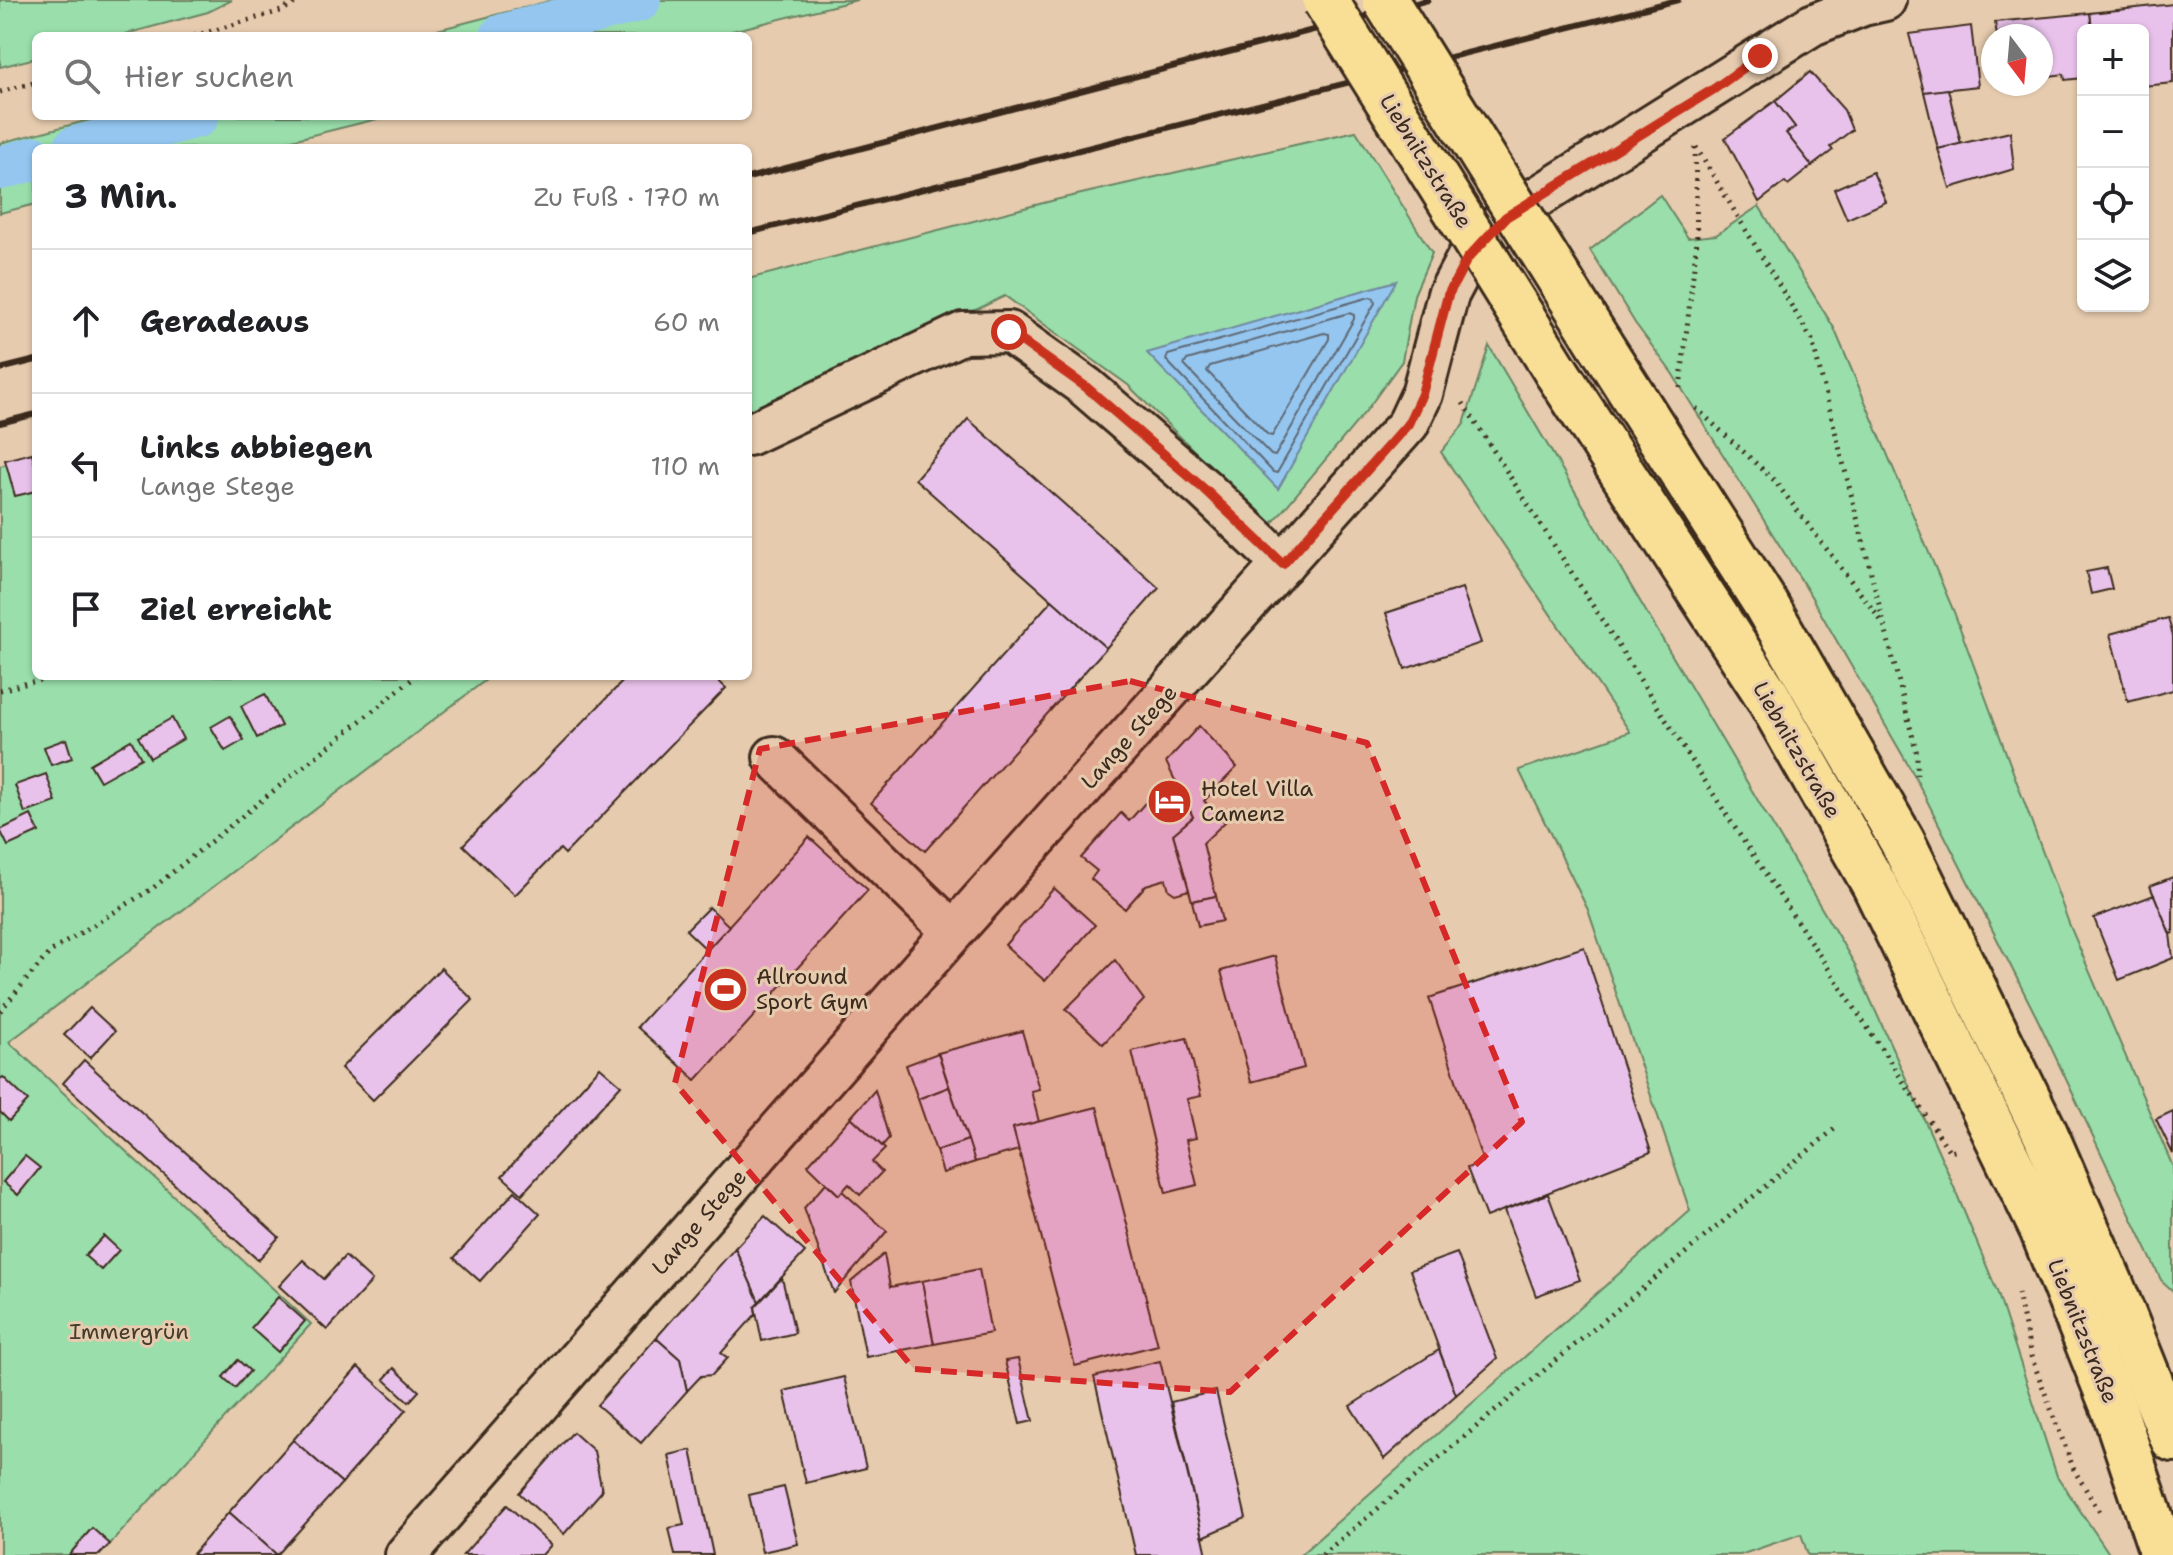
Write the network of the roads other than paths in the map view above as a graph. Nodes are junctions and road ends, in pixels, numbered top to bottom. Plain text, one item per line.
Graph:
1 (1325, 0) edge
2 (1385, 0) edge
3 (1885, 0) edge
4 (752, 433) edge
5 (1283, 564) junction
6 (774, 757) dead end
7 (953, 932) junction
8 (2173, 1439) edge
9 (406, 1555) edge
10 (2163, 1555) edge

1 - 10 main road, Liebnitzstraße, bridge
2 - 8 main road, Liebnitzstraße, bridge
3 - 5 street, Lange Stege
4 - 5 street
5 - 7 street, Lange Stege
6 - 7 street
7 - 9 street, Lange Stege

